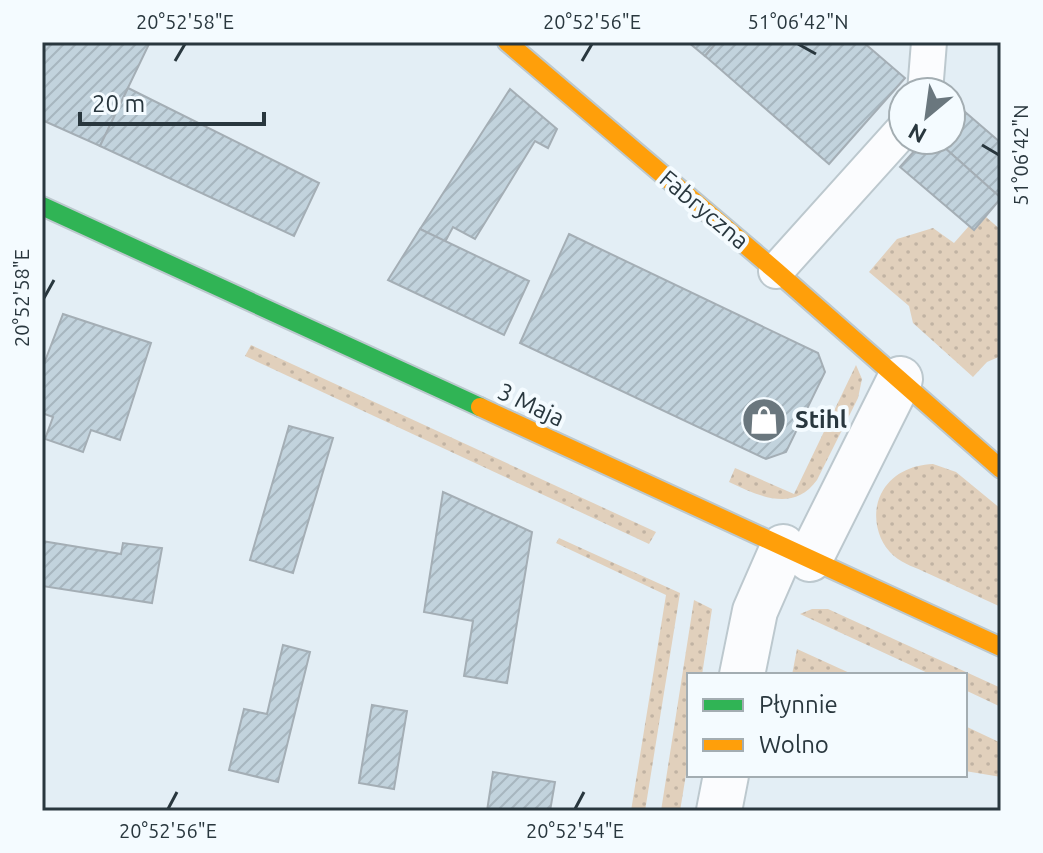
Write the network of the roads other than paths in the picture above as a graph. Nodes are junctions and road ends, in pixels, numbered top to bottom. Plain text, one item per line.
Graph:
1 (507, 42) edge
2 (929, 42) edge
3 (926, 76) edge
4 (887, 148) edge
5 (42, 206) edge
6 (776, 271) junction
7 (900, 379) junction
8 (1001, 469) edge
9 (796, 553) junction
10 (1001, 647) edge
11 (742, 673) edge
12 (726, 777) edge
13 (719, 811) edge

1 - 6 street, Fabryczna
2 - 3 lane
4 - 6 lane
5 - 9 street, 3 Maja
6 - 7 street, Fabryczna
7 - 8 street, Fabryczna
7 - 9 street
9 - 10 street, 3 Maja
9 - 11 street
12 - 13 street

